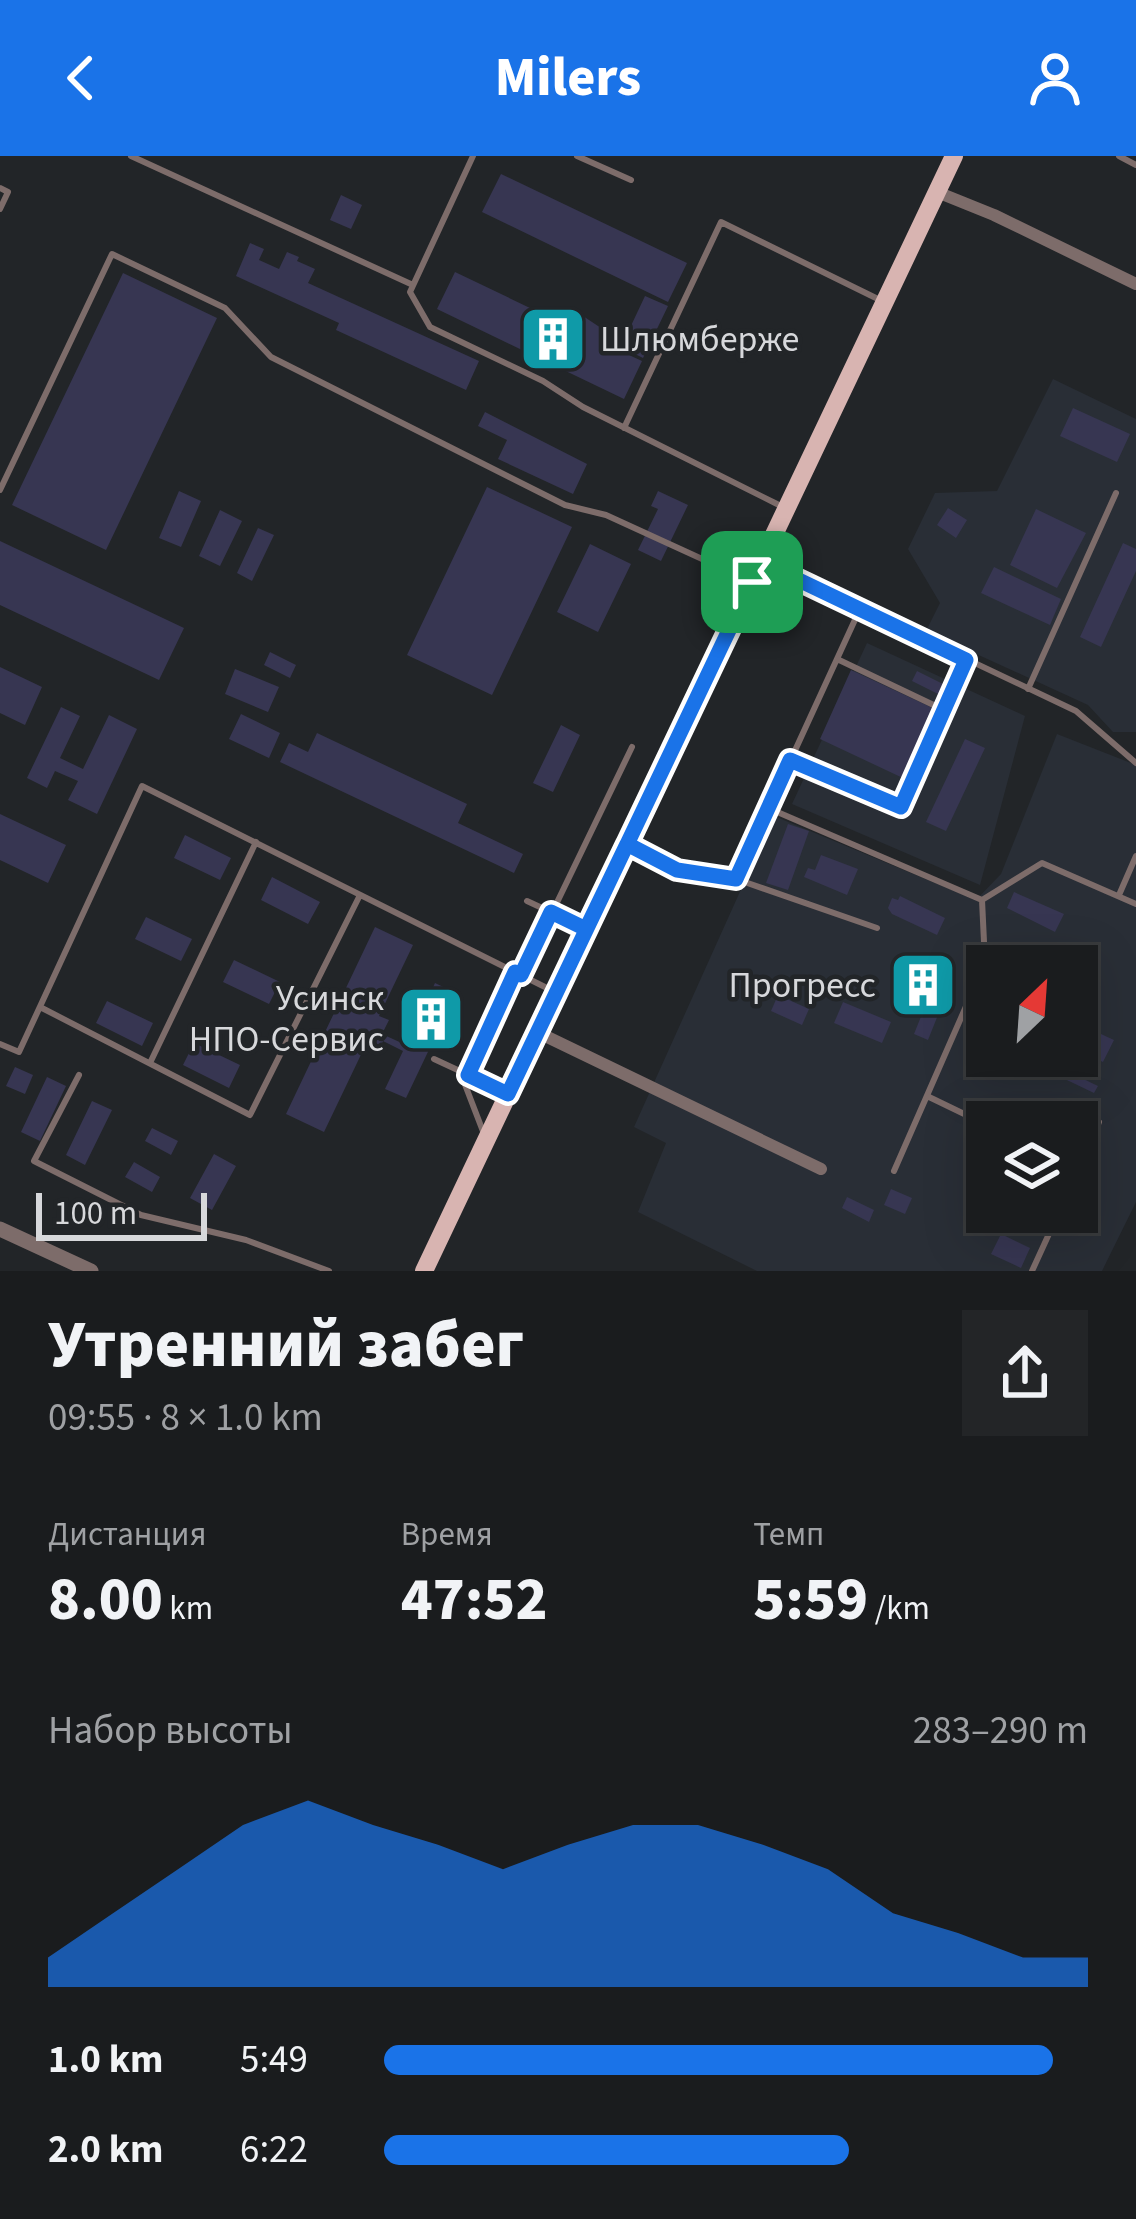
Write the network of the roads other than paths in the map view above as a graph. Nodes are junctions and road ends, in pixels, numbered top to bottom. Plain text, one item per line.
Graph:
1 (131, 156) edge
2 (472, 156) edge
3 (577, 156) edge
4 (954, 156) edge
5 (1119, 156) edge
6 (1136, 165) edge
7 (631, 181) dead end
8 (0, 188) edge
9 (937, 192) junction
10 (0, 208) edge
11 (1136, 284) edge
12 (412, 285) junction
13 (885, 302) junction
14 (624, 428) junction
15 (0, 490) edge
16 (1116, 493) dead end
17 (787, 508) junction
18 (761, 562) junction
19 (752, 582) junction
20 (860, 610) junction
21 (837, 659) junction
22 (966, 660) junction
23 (1028, 688) junction
24 (944, 710) junction
25 (632, 747) dead end
26 (790, 760) junction
27 (1136, 764) edge
28 (768, 808) junction
29 (256, 842) junction
30 (627, 844) junction
31 (1136, 856) edge
32 (736, 879) junction
33 (360, 895) junction
34 (1119, 895) junction
35 (982, 900) junction
36 (527, 901) dead end
37 (1136, 904) edge
38 (551, 912) junction
39 (878, 928) dead end
40 (586, 929) junction
41 (518, 974) junction
42 (556, 992) junction
43 (40, 1007) junction
44 (537, 1032) junction
45 (0, 1044) edge
46 (434, 1059) dead end
47 (150, 1064) junction
48 (80, 1075) dead end
49 (468, 1075) junction
50 (508, 1094) junction
51 (927, 1096) junction
52 (966, 1115) edge
53 (486, 1139) junction
54 (821, 1169) dead end
55 (893, 1172) dead end
56 (0, 1229) edge
57 (1049, 1233) edge
58 (91, 1271) edge
59 (329, 1271) edge
60 (424, 1271) edge
61 (1032, 1271) edge

1 - 12 lane
2 - 12 lane
3 - 7 lane
4 - 9 main road
5 - 6 lane
8 - 10 lane
9 - 11 street
9 - 13 main road
12 - 14 lane
13 - 14 lane
13 - 17 main road
14 - 17 lane
15 - 19 lane
16 - 23 lane
17 - 18 main road
18 - 19 main road
18 - 20 lane
19 - 30 main road
20 - 21 lane
20 - 22 lane
21 - 24 lane
21 - 26 lane
22 - 23 lane
22 - 24 lane
23 - 27 lane
24 - 26 lane
25 - 38 lane
26 - 28 lane
28 - 32 lane
28 - 35 lane
29 - 33 lane
29 - 43 lane
29 - 47 lane
30 - 32 lane
30 - 40 main road
31 - 34 lane
32 - 39 lane
33 - 41 lane
33 - 47 lane
34 - 35 lane
34 - 37 lane
35 - 51 lane
36 - 38 lane
38 - 40 lane
38 - 41 lane
40 - 42 main road
41 - 42 lane
41 - 49 lane
42 - 44 main road
43 - 45 lane
43 - 47 lane
44 - 50 main road
44 - 54 street
46 - 49 lane
48 - 59 lane
49 - 50 lane
49 - 53 lane
50 - 53 main road
51 - 52 lane
51 - 55 lane
53 - 60 main road
56 - 58 street
57 - 61 lane

